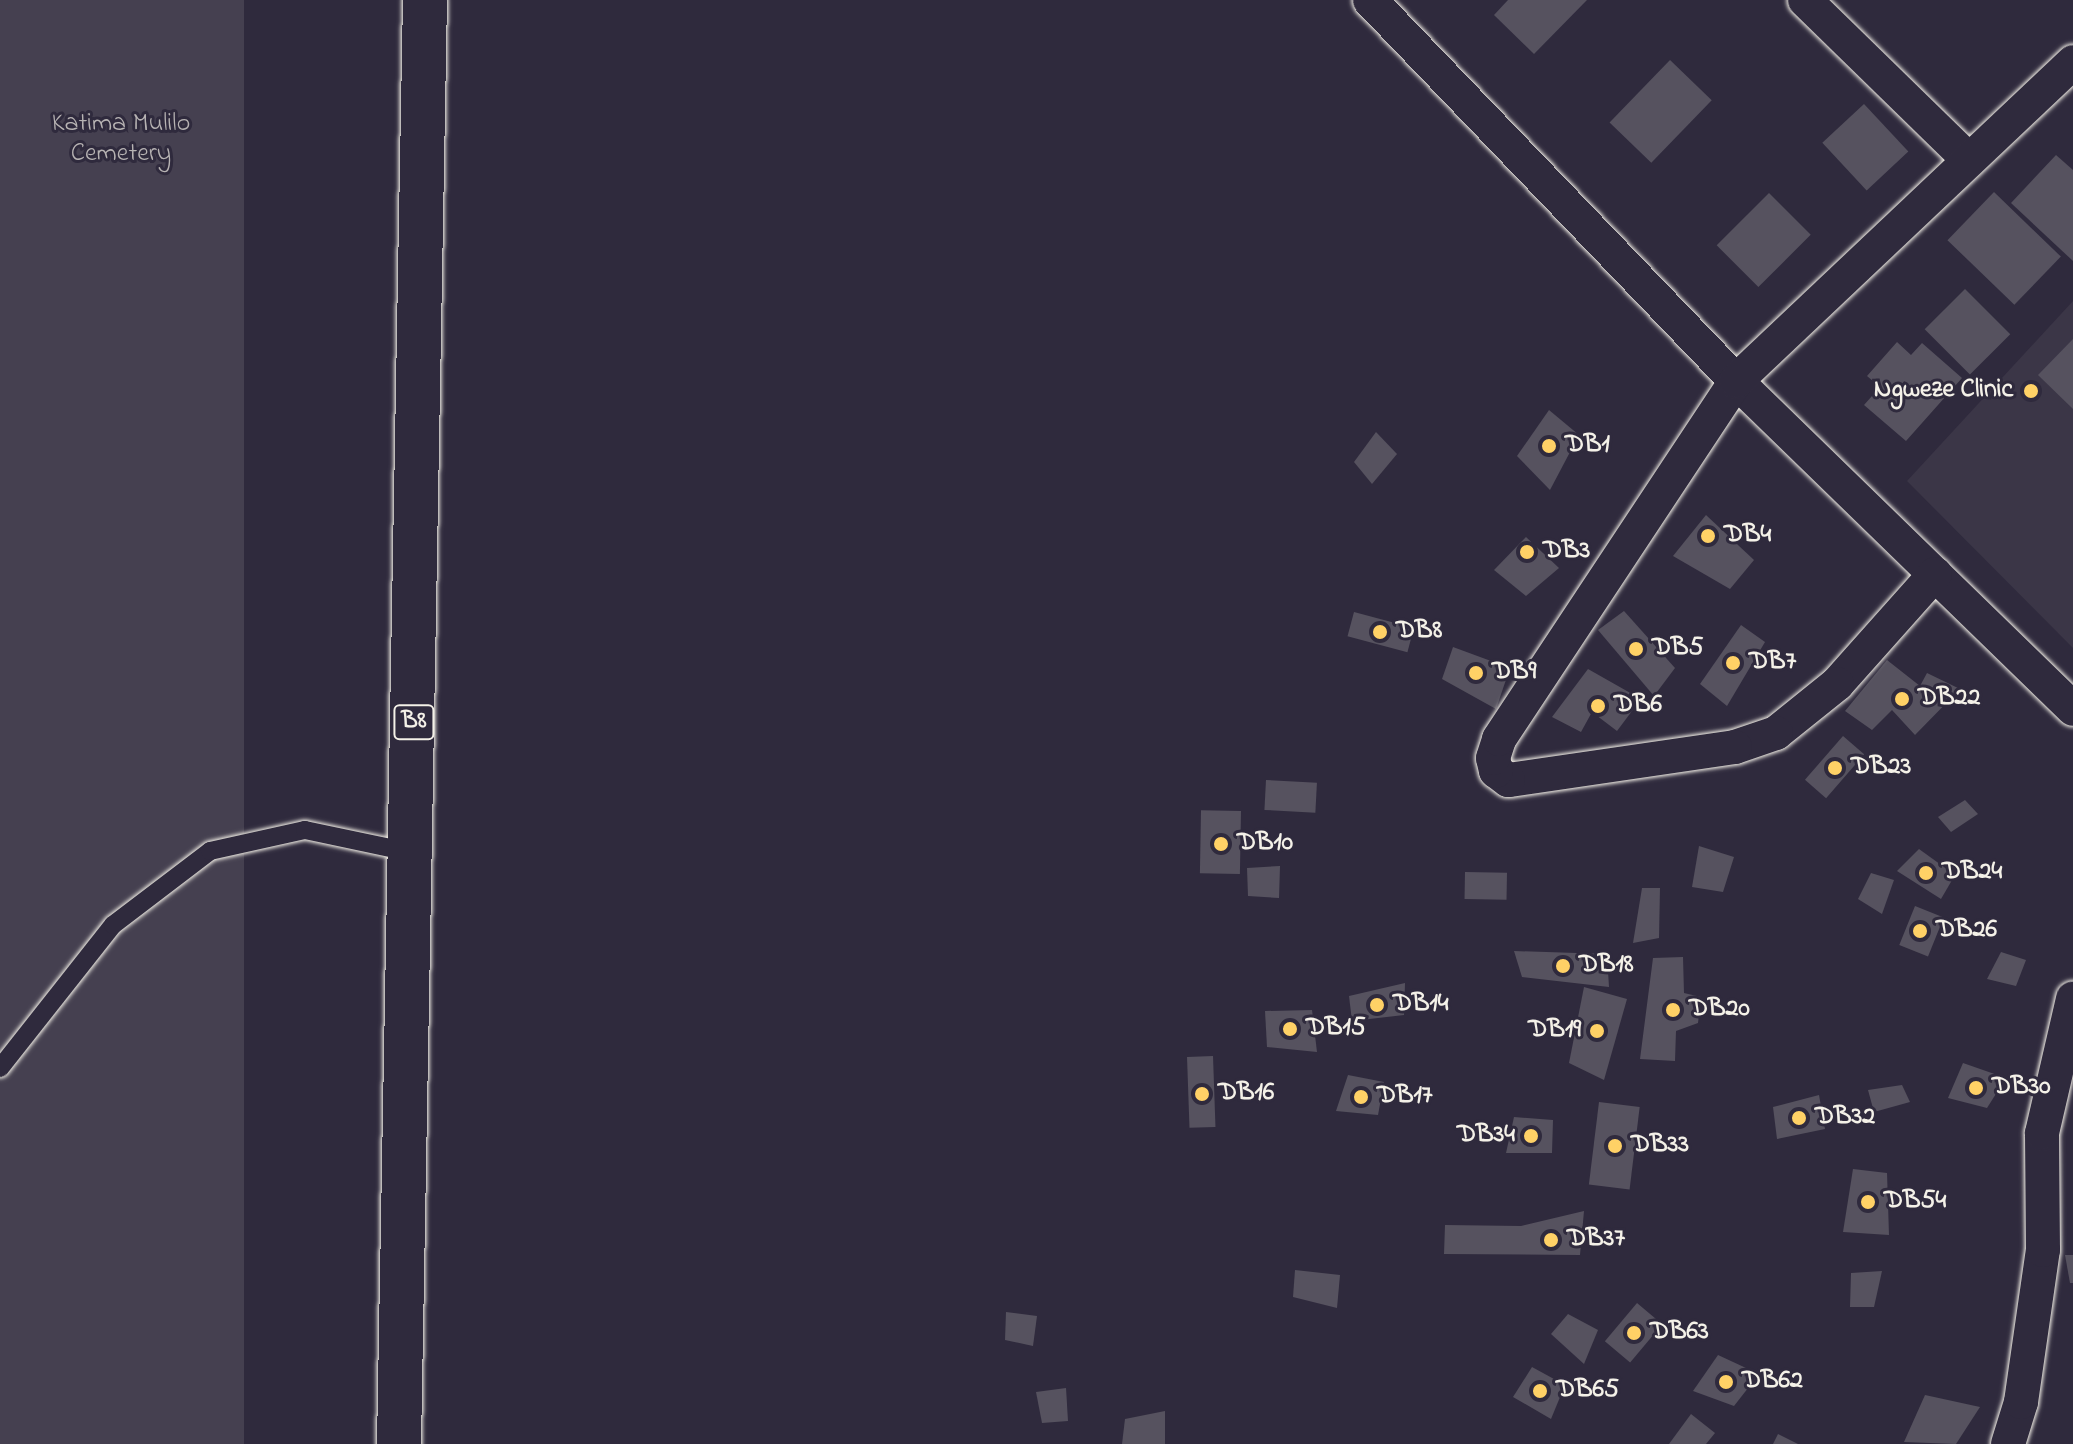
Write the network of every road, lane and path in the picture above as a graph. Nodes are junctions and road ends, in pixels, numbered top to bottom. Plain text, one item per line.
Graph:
1 (425, 0) edge
2 (1370, 0) edge
3 (1805, 0) edge
4 (2073, 62) edge
5 (1968, 159) junction
6 (1736, 381) junction
7 (1935, 574) junction
8 (2073, 709) edge
9 (411, 852) junction
10 (2073, 999) edge
11 (0, 1068) edge
12 (399, 1444) edge
13 (2008, 1444) edge

1 - 9 highway, B8
2 - 6 street
3 - 5 street
4 - 5 street
5 - 6 street
6 - 7 street
6 - 7 street
7 - 8 street
9 - 11 lane
9 - 12 highway, B8
10 - 13 street

